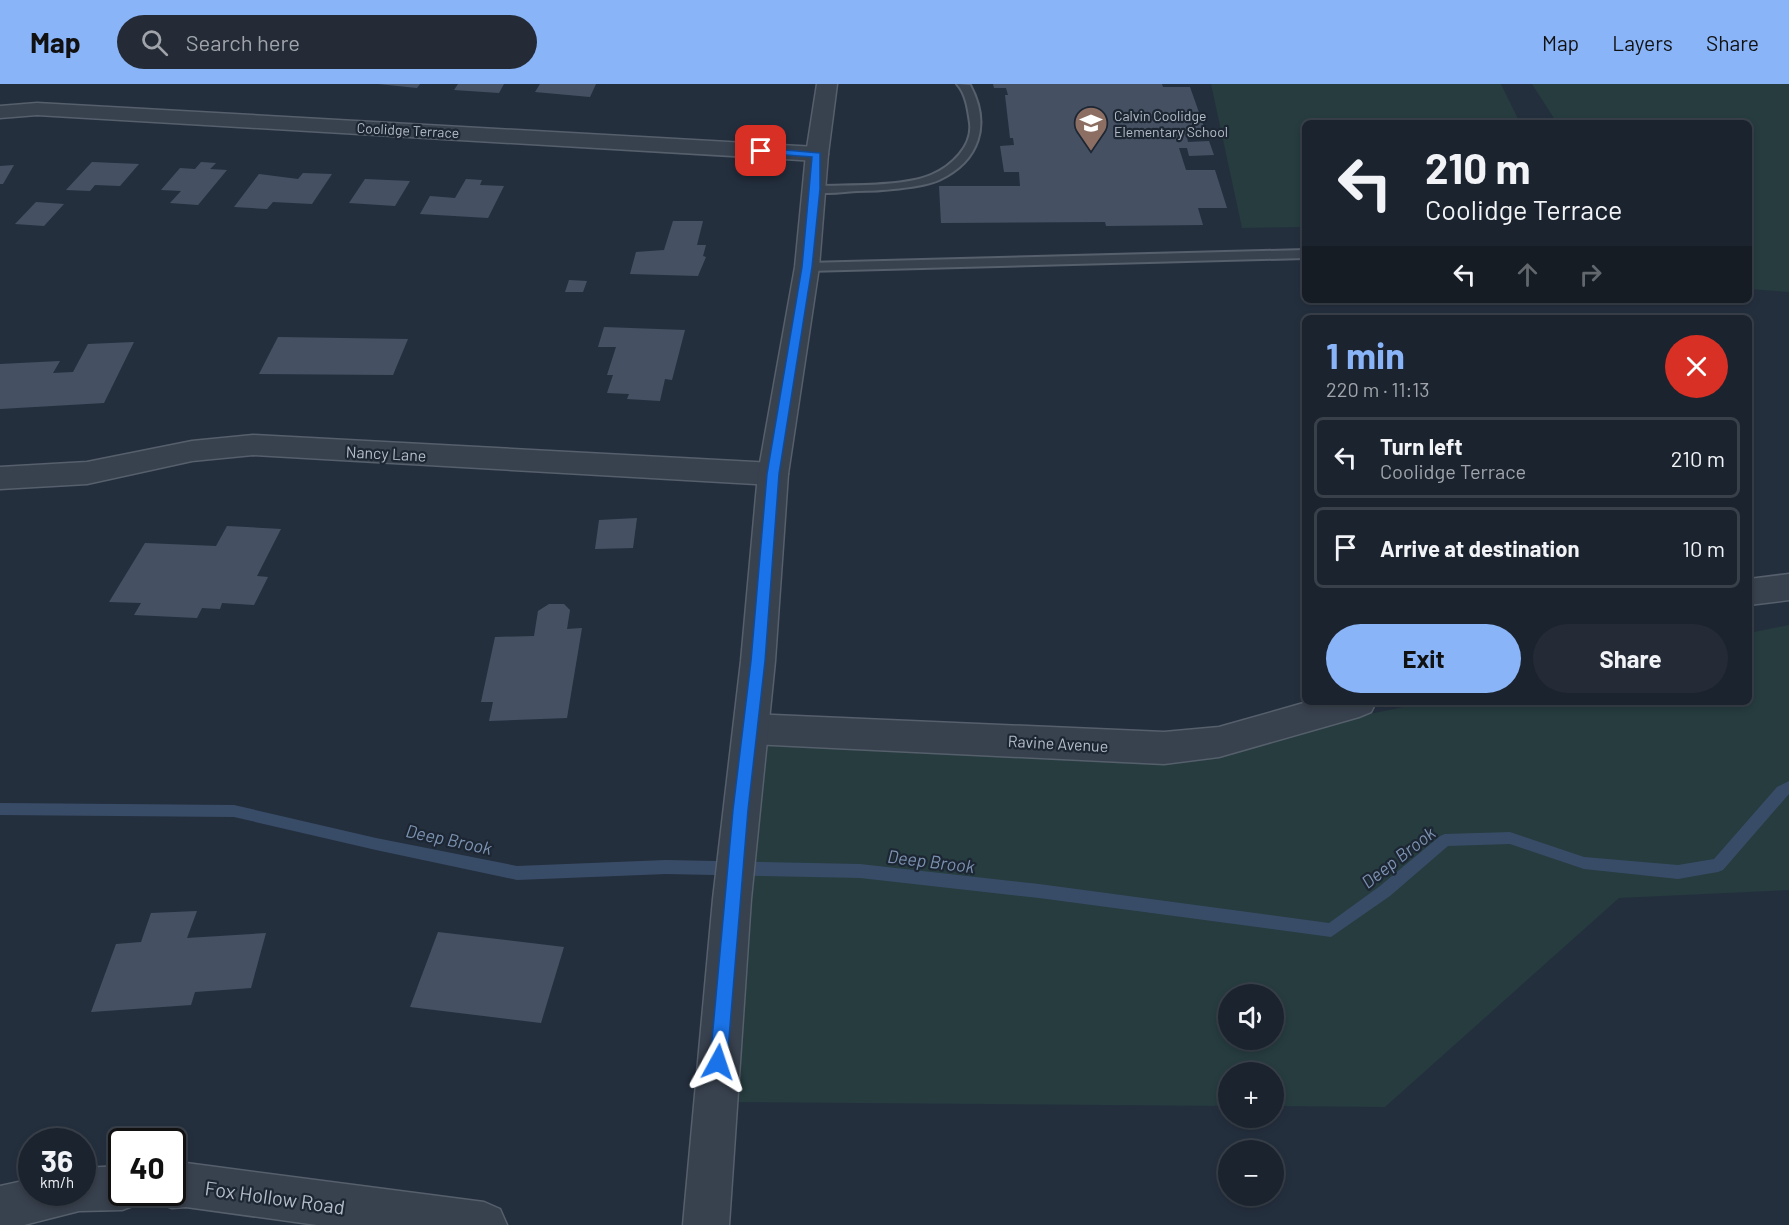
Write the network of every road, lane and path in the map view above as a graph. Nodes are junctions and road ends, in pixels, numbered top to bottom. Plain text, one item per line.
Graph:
1 (827, 84) edge
2 (962, 84) edge
3 (0, 112) edge
4 (817, 154) junction
5 (816, 189) junction
6 (1302, 254) edge
7 (807, 267) junction
8 (773, 474) junction
9 (0, 478) edge
10 (1789, 587) edge
11 (1752, 592) edge
12 (1348, 705) edge
13 (750, 729) junction
14 (186, 1185) edge
15 (18, 1204) edge
16 (0, 1208) edge
17 (484, 1225) edge
18 (706, 1225) edge

1 - 4 street
2 - 5 lane
3 - 4 street, Coolidge Terrace
4 - 5 street
5 - 7 street
6 - 7 lane
7 - 8 street
8 - 9 street, Nancy Lane
8 - 13 street
10 - 11 street
12 - 13 street, Ravine Avenue
13 - 18 street
14 - 17 street, Fox Hollow Road
15 - 16 street

